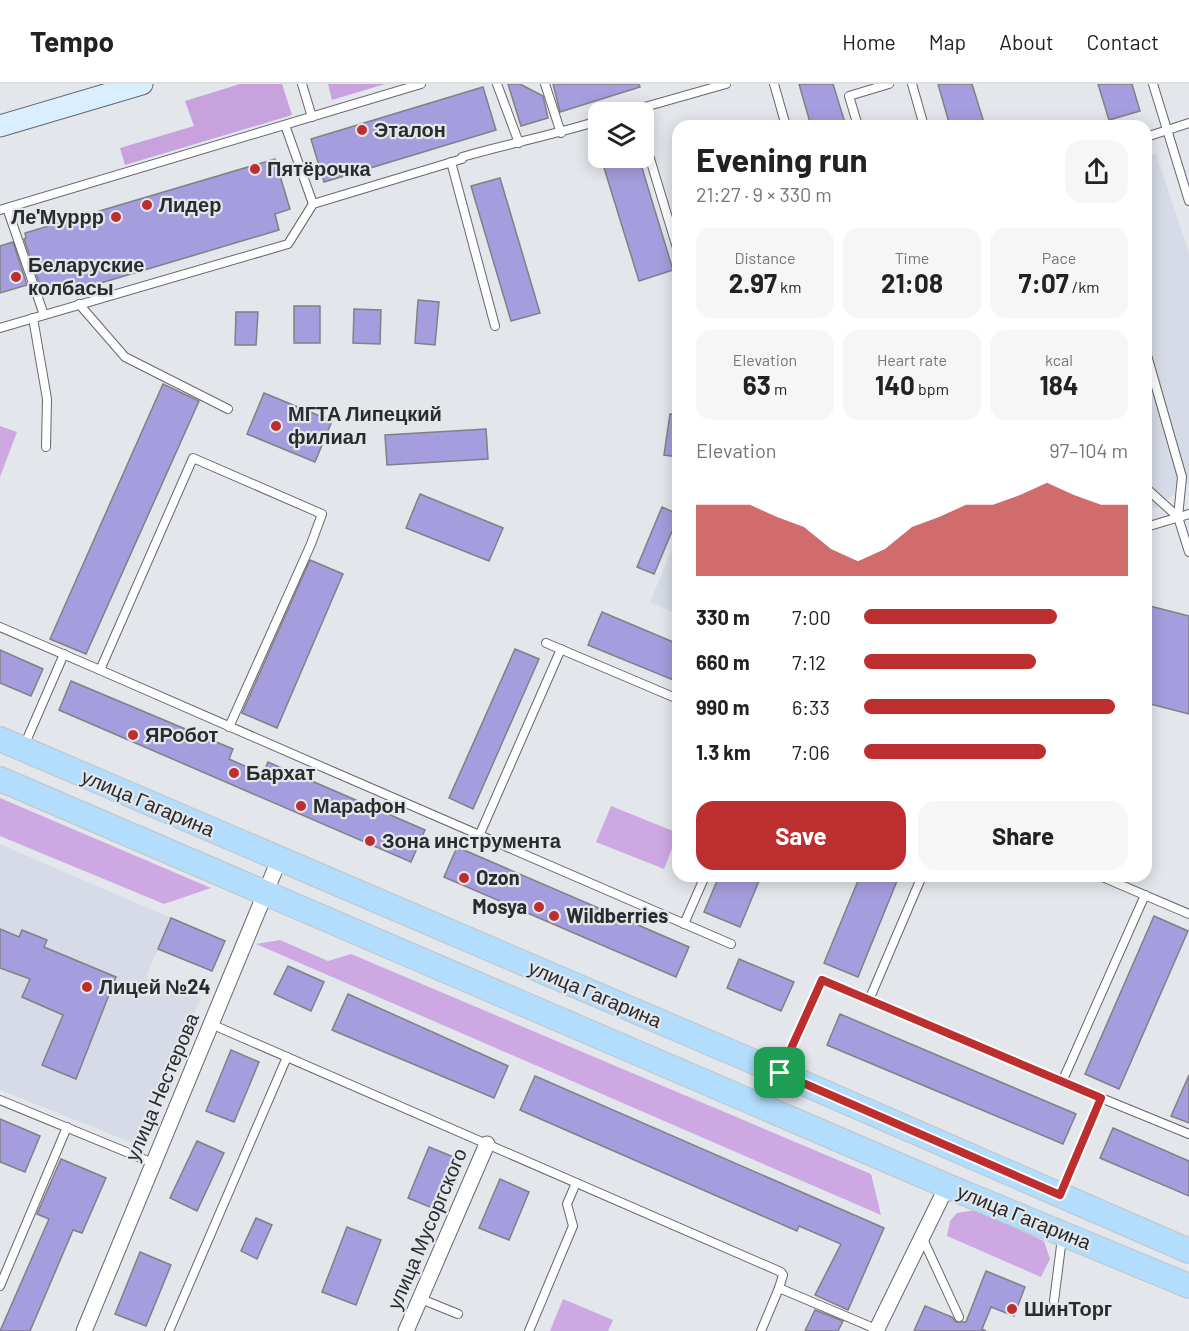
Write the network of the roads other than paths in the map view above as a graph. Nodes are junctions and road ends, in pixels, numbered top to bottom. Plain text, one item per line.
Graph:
1 (142, 84) edge
2 (302, 84) edge
3 (421, 84) edge
4 (497, 84) edge
5 (545, 84) edge
6 (726, 84) edge
7 (774, 84) edge
8 (889, 84) edge
9 (912, 84) edge
10 (1153, 84) edge
11 (654, 105) edge
12 (312, 117) junction
13 (784, 120) edge
14 (856, 120) edge
15 (922, 120) edge
16 (1189, 123) edge
17 (588, 124) edge
18 (285, 125) junction
19 (0, 126) edge
20 (1167, 130) junction
21 (561, 133) junction
22 (1152, 134) edge
23 (519, 143) junction
24 (451, 162) junction
25 (653, 168) edge
26 (1189, 201) edge
27 (313, 204) junction
28 (4, 209) edge
29 (672, 231) edge
30 (79, 304) junction
31 (44, 315) junction
32 (33, 318) junction
33 (495, 326) dead end
34 (0, 328) edge
35 (1152, 373) edge
36 (228, 409) dead end
37 (46, 447) dead end
38 (1152, 493) edge
39 (1189, 514) edge
40 (1178, 517) junction
41 (1152, 525) edge
42 (1189, 552) edge
43 (0, 627) edge
44 (546, 643) dead end
45 (561, 649) junction
46 (64, 654) junction
47 (100, 670) junction
48 (672, 696) edge
49 (229, 727) junction
50 (0, 740) edge
51 (23, 749) junction
52 (0, 779) edge
53 (479, 836) junction
54 (279, 860) junction
55 (702, 882) edge
56 (919, 882) edge
57 (1114, 882) edge
58 (264, 892) junction
59 (1145, 896) junction
60 (1189, 914) edge
61 (684, 924) junction
62 (731, 944) dead end
63 (870, 1000) junction
64 (211, 1024) junction
65 (287, 1057) junction
66 (780, 1073) junction
67 (1062, 1082) junction
68 (1101, 1098) junction
69 (0, 1100) edge
70 (67, 1127) junction
71 (1189, 1134) edge
72 (487, 1144) junction
73 (153, 1163) junction
74 (576, 1183) junction
75 (947, 1186) junction
76 (1060, 1195) junction
77 (1063, 1234) junction
78 (922, 1236) junction
79 (1189, 1251) edge
80 (0, 1286) edge
81 (1189, 1286) edge
82 (779, 1288) junction
83 (421, 1299) junction
84 (1054, 1301) dead end
85 (458, 1314) dead end
86 (959, 1317) dead end
87 (876, 1330) edge
88 (84, 1331) edge
89 (169, 1331) edge
90 (406, 1331) edge
91 (529, 1331) edge
92 (761, 1331) edge

1 - 19 main road
2 - 12 lane
3 - 12 lane
4 - 23 lane
5 - 21 lane
6 - 11 lane
7 - 13 lane
8 - 14 lane
9 - 15 lane
10 - 20 lane
12 - 18 lane
16 - 20 lane
17 - 21 lane
18 - 27 lane
18 - 28 lane
20 - 22 lane
20 - 26 lane
21 - 23 lane
23 - 24 lane
24 - 27 lane
24 - 33 lane
25 - 29 lane
27 - 30 lane
28 - 31 lane
30 - 31 lane
30 - 36 lane
31 - 32 lane
32 - 34 lane
32 - 37 lane
35 - 40 lane
38 - 40 lane
39 - 40 lane
40 - 41 lane
40 - 42 lane
43 - 46 lane
44 - 45 lane
45 - 48 lane
45 - 53 lane
46 - 47 lane
46 - 51 lane
47 - 49 lane
47 - 49 lane
49 - 53 lane
50 - 51 main road, улица Гагарина
51 - 54 main road, улица Гагарина
52 - 58 main road, улица Гагарина
53 - 61 lane
54 - 58 street, улица Нестерова
54 - 66 main road, улица Гагарина
55 - 61 lane
56 - 63 lane
57 - 59 lane
58 - 64 street, улица Нестерова
58 - 75 main road, улица Гагарина
59 - 60 lane
59 - 67 lane
61 - 62 lane
63 - 66 lane
63 - 67 lane
64 - 65 lane
64 - 73 street, улица Нестерова
65 - 72 lane
65 - 89 lane
66 - 76 main road, улица Гагарина
67 - 68 lane
68 - 71 lane
68 - 76 lane
69 - 70 lane
70 - 73 lane
70 - 80 lane
72 - 74 lane
72 - 83 street, улица Мусоргского
73 - 88 street, улица Нестерова
74 - 82 lane
74 - 91 lane
75 - 77 main road, улица Гагарина
75 - 78 street
76 - 79 main road, улица Гагарина
77 - 81 main road, улица Гагарина
77 - 84 lane
78 - 86 lane
78 - 87 street
82 - 87 lane
82 - 92 lane
83 - 85 lane
83 - 90 street, улица Мусоргского

